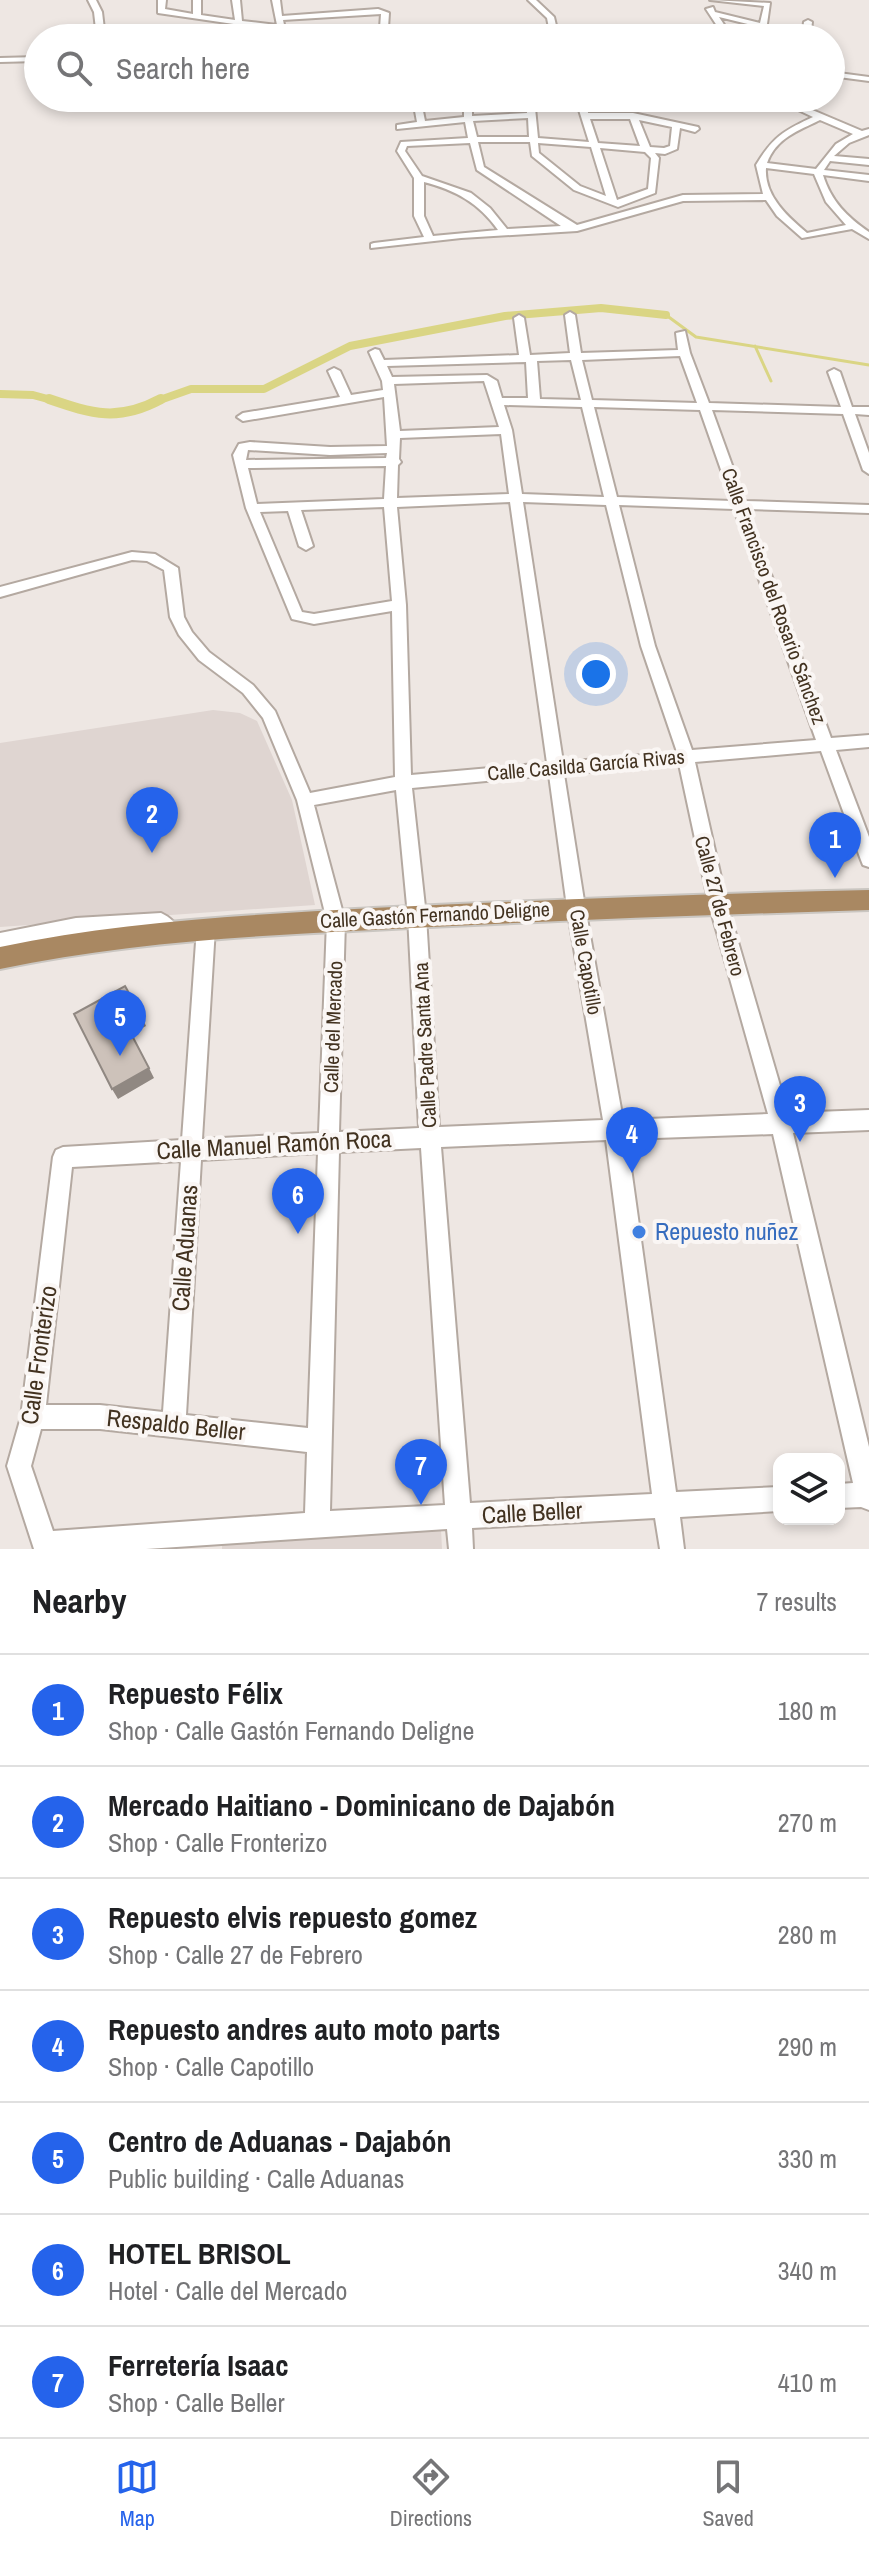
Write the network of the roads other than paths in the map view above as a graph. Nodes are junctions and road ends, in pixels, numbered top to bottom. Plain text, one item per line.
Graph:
1 (92, 0) edge
2 (162, 0) edge
3 (197, 0) edge
4 (236, 0) edge
5 (276, 0) edge
6 (332, 0) edge
7 (532, 0) edge
8 (707, 0) edge
9 (714, 0) edge
10 (712, 13) junction
11 (335, 14) junction
12 (197, 17) junction
13 (279, 18) junction
14 (239, 23) junction
15 (99, 24) edge
16 (247, 24) edge
17 (280, 24) edge
18 (338, 24) edge
19 (384, 24) edge
20 (552, 24) edge
21 (719, 24) edge
22 (756, 24) edge
23 (764, 24) edge
24 (24, 59) edge
25 (0, 60) edge
26 (845, 76) edge
27 (869, 79) edge
28 (419, 112) edge
29 (468, 112) edge
30 (531, 112) edge
31 (585, 112) edge
32 (808, 112) edge
33 (531, 115) junction
34 (585, 116) junction
35 (633, 116) junction
36 (819, 117) junction
37 (468, 119) junction
38 (422, 125) junction
39 (676, 125) junction
40 (400, 127) dead end
41 (695, 129) dead end
42 (865, 133) edge
43 (474, 138) junction
44 (534, 139) junction
45 (596, 145) junction
46 (651, 151) junction
47 (827, 158) junction
48 (869, 162) edge
49 (760, 165) junction
50 (818, 173) junction
51 (419, 178) junction
52 (869, 178) edge
53 (768, 197) junction
54 (615, 203) junction
55 (632, 211) junction
56 (853, 226) junction
57 (577, 228) junction
58 (504, 232) junction
59 (869, 236) edge
60 (429, 238) junction
61 (374, 246) dead end
62 (570, 315) dead end
63 (519, 318) dead end
64 (681, 333) dead end
65 (684, 353) junction
66 (576, 358) junction
67 (528, 359) junction
68 (334, 371) dead end
69 (834, 372) dead end
70 (389, 386) junction
71 (347, 399) junction
72 (534, 400) junction
73 (498, 401) junction
74 (589, 402) junction
75 (705, 405) junction
76 (848, 410) junction
77 (869, 411) edge
78 (243, 417) dead end
79 (506, 430) junction
80 (394, 449) junction
81 (869, 470) edge
82 (517, 498) junction
83 (612, 500) junction
84 (390, 504) junction
85 (741, 505) junction
86 (293, 507) junction
87 (252, 508) junction
88 (869, 509) edge
89 (306, 546) dead end
90 (0, 592) edge
91 (399, 605) junction
92 (869, 741) edge
93 (829, 745) junction
94 (686, 756) junction
95 (556, 769) junction
96 (403, 782) junction
97 (305, 800) junction
98 (869, 860) edge
99 (869, 900) edge
100 (718, 904) junction
101 (576, 907) junction
102 (417, 916) junction
103 (336, 921) junction
104 (206, 928) junction
105 (1, 952) edge
106 (869, 1120) edge
107 (781, 1123) junction
108 (615, 1129) junction
109 (430, 1137) junction
110 (329, 1142) junction
111 (191, 1149) junction
112 (63, 1157) joint
113 (33, 1417) junction
114 (174, 1423) junction
115 (319, 1441) junction
116 (869, 1495) edge
117 (845, 1496) edge
118 (773, 1499) edge
119 (665, 1505) junction
120 (459, 1517) junction
121 (317, 1524) junction
122 (46, 1546) edge
123 (461, 1549) edge
124 (672, 1549) edge

1 - 15 street
2 - 12 street
3 - 12 street
4 - 14 street
5 - 13 street
6 - 11 street
7 - 20 street
8 - 10 street
9 - 23 street
10 - 21 street
10 - 22 street
11 - 13 street
11 - 18 street
11 - 19 street
12 - 14 street
13 - 17 street
14 - 16 street
24 - 25 street
26 - 27 street
28 - 38 street
29 - 37 street
30 - 33 street
31 - 34 street
32 - 36 street
33 - 37 street
33 - 44 street
34 - 35 street
34 - 45 street
35 - 39 street
35 - 46 street
36 - 42 street
36 - 49 street
37 - 38 street
37 - 43 street
38 - 40 street
39 - 41 street
39 - 46 street
42 - 47 street
43 - 44 street
43 - 51 street
43 - 57 street
44 - 45 street
44 - 54 street
45 - 46 street
45 - 54 street
46 - 54 street
47 - 48 street
47 - 50 street
49 - 50 street
49 - 53 street
50 - 52 street
50 - 56 street
51 - 58 street
51 - 60 street
53 - 55 street
53 - 56 street
54 - 55 street
55 - 57 street
56 - 59 street
57 - 58 street
58 - 60 street
60 - 61 street
62 - 66 street, Calle 27 de Febrero
63 - 67 street
64 - 65 street, Calle Francisco del Rosario Sánchez
65 - 66 street
65 - 75 street, Calle Francisco del Rosario Sánchez
66 - 67 street
66 - 74 street, Calle 27 de Febrero
67 - 70 street, Calle Padre Santa Ana
67 - 72 street
68 - 71 street
69 - 76 street
70 - 71 street
70 - 73 street, Calle Capotillo
70 - 80 street, Calle Padre Santa Ana
71 - 78 street
72 - 73 street
72 - 74 street
73 - 79 street, Calle Capotillo
74 - 75 street
74 - 83 street, Calle 27 de Febrero
75 - 76 street
75 - 85 street, Calle Francisco del Rosario Sánchez
76 - 77 street
76 - 81 street
79 - 80 street
79 - 82 street, Calle Capotillo
80 - 84 street, Calle Padre Santa Ana
80 - 87 street
82 - 83 street
82 - 84 street
82 - 95 street, Calle Capotillo
83 - 85 street
83 - 94 street, Calle 27 de Febrero
84 - 86 street
84 - 91 street, Calle Padre Santa Ana
85 - 88 street
85 - 93 street, Calle Francisco del Rosario Sánchez
86 - 87 street
86 - 89 street
87 - 91 street
90 - 97 street, Calle del Mercado
91 - 96 street, Calle Padre Santa Ana
92 - 93 street, Calle Casilda García Rivas
93 - 94 street, Calle Casilda García Rivas
93 - 98 street, Calle Francisco del Rosario Sánchez
94 - 95 street, Calle Casilda García Rivas
94 - 100 street, Calle 27 de Febrero
95 - 96 street, Calle Casilda García Rivas
95 - 101 street, Calle Capotillo
96 - 97 street, Calle Casilda García Rivas
96 - 102 street, Calle Padre Santa Ana
97 - 103 street, Calle del Mercado
99 - 100 main road, Calle Gastón Fernando Deligne
100 - 101 main road, Calle Gastón Fernando Deligne
100 - 107 street, Calle 27 de Febrero
101 - 102 main road, Calle Gastón Fernando Deligne
101 - 108 street, Calle Capotillo
102 - 103 main road, Calle Gastón Fernando Deligne
102 - 109 street, Calle Padre Santa Ana
103 - 104 main road, Calle Gastón Fernando Deligne
103 - 110 street, Calle del Mercado
104 - 105 main road, Calle Gastón Fernando Deligne
104 - 111 street, Calle Aduanas
106 - 107 street, Calle Manuel Ramón Roca
107 - 108 street, Calle Manuel Ramón Roca
107 - 116 street, Calle 27 de Febrero
108 - 109 street, Calle Manuel Ramón Roca
108 - 119 street, Calle Capotillo
109 - 110 street, Calle Manuel Ramón Roca
109 - 120 street, Calle Padre Santa Ana
110 - 111 street, Calle Manuel Ramón Roca
110 - 115 street, Calle del Mercado
111 - 112 street, Calle Manuel Ramón Roca
111 - 114 street, Calle Aduanas
112 - 113 street, Calle Fronterizo
113 - 114 street, Respaldo Beller
113 - 122 street, Calle Fronterizo
114 - 115 street, Respaldo Beller
115 - 121 street, Calle del Mercado
116 - 117 street
118 - 119 street, Calle Beller
119 - 120 street, Calle Beller
119 - 124 street, Calle Capotillo
120 - 121 street, Calle Beller
120 - 123 street, Calle Padre Santa Ana
121 - 122 street, Calle Beller

